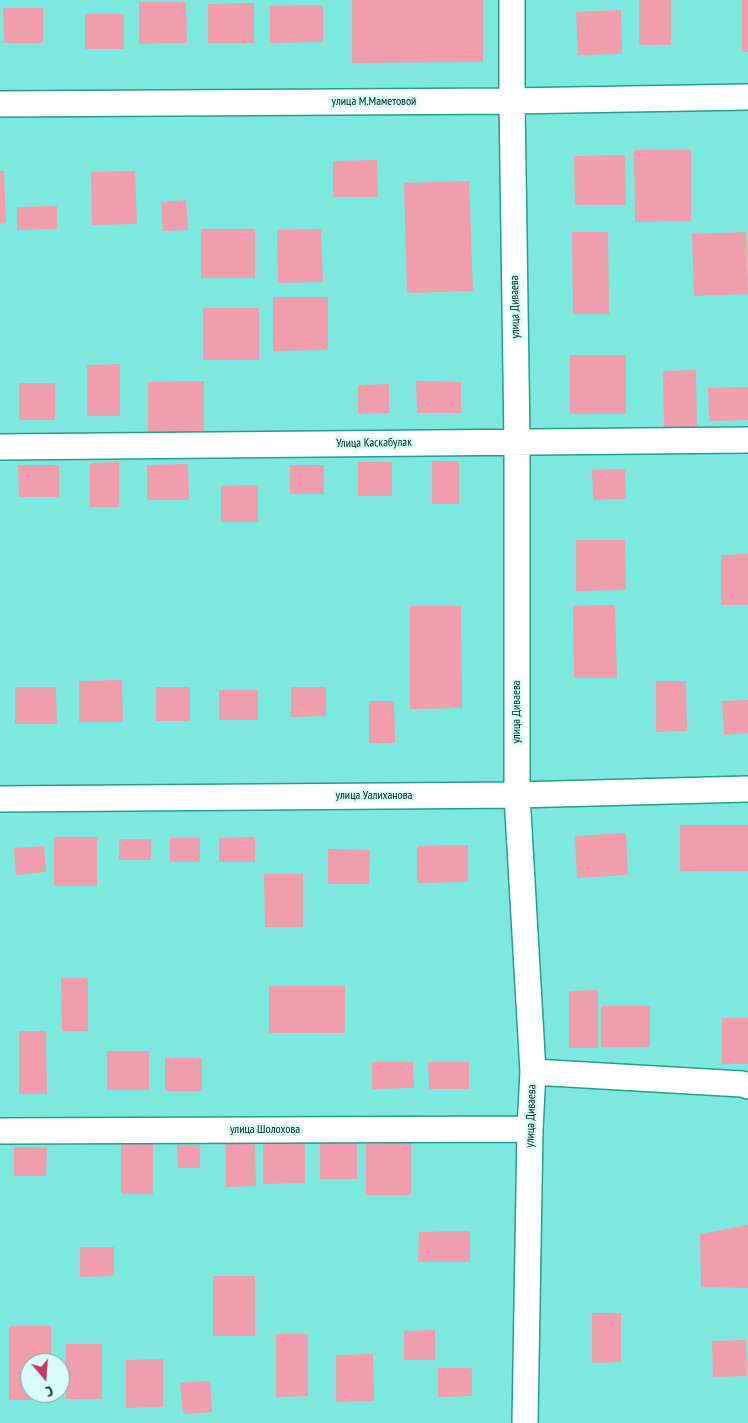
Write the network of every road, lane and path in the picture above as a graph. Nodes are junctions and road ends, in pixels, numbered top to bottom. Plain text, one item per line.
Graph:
1 (512, 0) edge
2 (748, 97) edge
3 (512, 101) junction
4 (0, 104) edge
5 (748, 440) edge
6 (517, 441) junction
7 (0, 447) edge
8 (748, 789) edge
9 (517, 795) junction
10 (0, 798) edge
11 (533, 1072) junction
12 (748, 1086) edge
13 (530, 1129) junction
14 (0, 1131) edge
15 (525, 1423) edge

1 - 3 street, улица Диваева
2 - 3 street, улица М.Маметовой
3 - 4 street, улица М.Маметовой
3 - 6 street, улица Диваева
5 - 6 street, Улица Каскабулак
6 - 7 street, Улица Каскабулак
6 - 9 street, улица Диваева
8 - 9 street, улица Уалиханова
9 - 10 street, улица Уалиханова
9 - 11 street, улица Диваева
11 - 12 street
11 - 13 street, улица Диваева
13 - 14 street, улица Шолохова
13 - 15 street, улица Диваева

